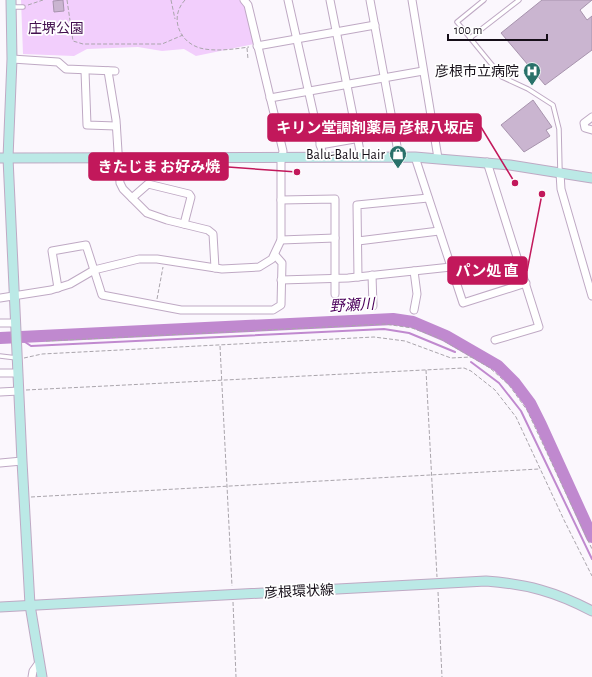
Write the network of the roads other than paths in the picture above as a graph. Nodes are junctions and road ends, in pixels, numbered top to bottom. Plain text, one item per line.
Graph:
1 (244, 0) edge
2 (288, 0) edge
3 (330, 0) edge
4 (370, 0) edge
5 (412, 0) edge
6 (484, 0) edge
7 (519, 0) edge
8 (12, 4) edge
9 (23, 6) road end
10 (375, 25) junction
11 (337, 32) junction
12 (470, 38) junction
13 (297, 39) junction
14 (257, 46) junction
15 (12, 59) junction
16 (86, 71) junction
17 (423, 71) junction
18 (385, 77) junction
19 (347, 84) junction
20 (310, 91) junction
21 (270, 98) junction
22 (592, 117) edge
23 (116, 126) junction
24 (592, 130) edge
25 (396, 132) junction
26 (358, 139) junction
27 (320, 145) junction
28 (323, 156) junction
29 (361, 156) junction
30 (118, 157) junction
31 (282, 157) junction
32 (399, 157) junction
33 (415, 157) junction
34 (4, 158) edge
35 (438, 158) junction
36 (487, 162) junction
37 (560, 173) junction
38 (592, 178) edge
39 (132, 198) junction
40 (428, 198) junction
41 (281, 200) junction
42 (184, 224) junction
43 (439, 231) junction
44 (335, 238) junction
45 (281, 240) junction
46 (358, 241) junction
47 (275, 255) junction
48 (451, 267) junction
49 (215, 268) junction
50 (94, 270) junction
51 (414, 271) junction
52 (372, 275) junction
53 (358, 277) junction
54 (335, 278) junction
55 (281, 280) junction
56 (590, 280) edge
57 (526, 283) junction
58 (58, 288) junction
59 (335, 294) dead end
60 (16, 296) junction
61 (592, 296) edge
62 (0, 298) edge
63 (373, 306) dead end
64 (414, 310) dead end
65 (0, 323) edge
66 (16, 326) junction
67 (495, 340) dead end
68 (0, 356) edge
69 (18, 357) junction
70 (18, 373) junction
71 (0, 374) edge
72 (18, 391) junction
73 (0, 392) edge
74 (22, 461) junction
75 (0, 462) edge
76 (30, 605) junction
77 (0, 607) edge
78 (592, 611) edge
79 (38, 664) junction
80 (32, 677) edge
81 (42, 677) edge

1 - 14 street
2 - 13 street
3 - 11 street
4 - 10 street
5 - 17 street
6 - 12 lane
7 - 12 lane
8 - 9 lane
8 - 15 street
10 - 11 street
10 - 18 street
11 - 13 street
11 - 19 street
12 - 37 lane
13 - 14 street
13 - 20 street
14 - 21 street
15 - 16 street
15 - 34 street
16 - 23 street
16 - 23 street
17 - 18 street
17 - 35 street
18 - 19 street
18 - 25 street
19 - 20 street
19 - 26 street
20 - 21 street
20 - 27 street
21 - 31 street
22 - 24 street
23 - 30 street
25 - 26 street
25 - 32 street
26 - 27 street
26 - 29 street
27 - 28 street
28 - 29 street
28 - 31 street
29 - 32 street
30 - 31 street
30 - 34 street
30 - 39 street
31 - 41 street
32 - 33 street
33 - 35 street
33 - 40 street
34 - 60 street
35 - 36 street
36 - 37 street
36 - 57 street
37 - 38 street
37 - 56 street
39 - 42 street
39 - 42 street
40 - 43 street
40 - 46 street
41 - 44 street
41 - 45 street
42 - 49 street
43 - 46 street
43 - 48 street
44 - 45 street
44 - 54 street
45 - 47 street
46 - 53 street
47 - 49 street
47 - 55 street
48 - 51 street
48 - 57 street
49 - 50 street
50 - 55 street
50 - 58 street
50 - 58 street
51 - 52 street
51 - 64 street
52 - 53 street
52 - 63 street
53 - 54 street
54 - 55 street
54 - 59 street
56 - 61 street
57 - 67 street
58 - 60 street
60 - 62 street
60 - 66 street
65 - 66 street
66 - 69 street
68 - 69 lane
69 - 70 street
70 - 71 street
70 - 72 street
72 - 73 street
72 - 74 street
74 - 75 street
74 - 76 street
76 - 77 street, 彦根環状線
76 - 78 street, 彦根環状線
76 - 79 street
79 - 80 street
79 - 81 street

